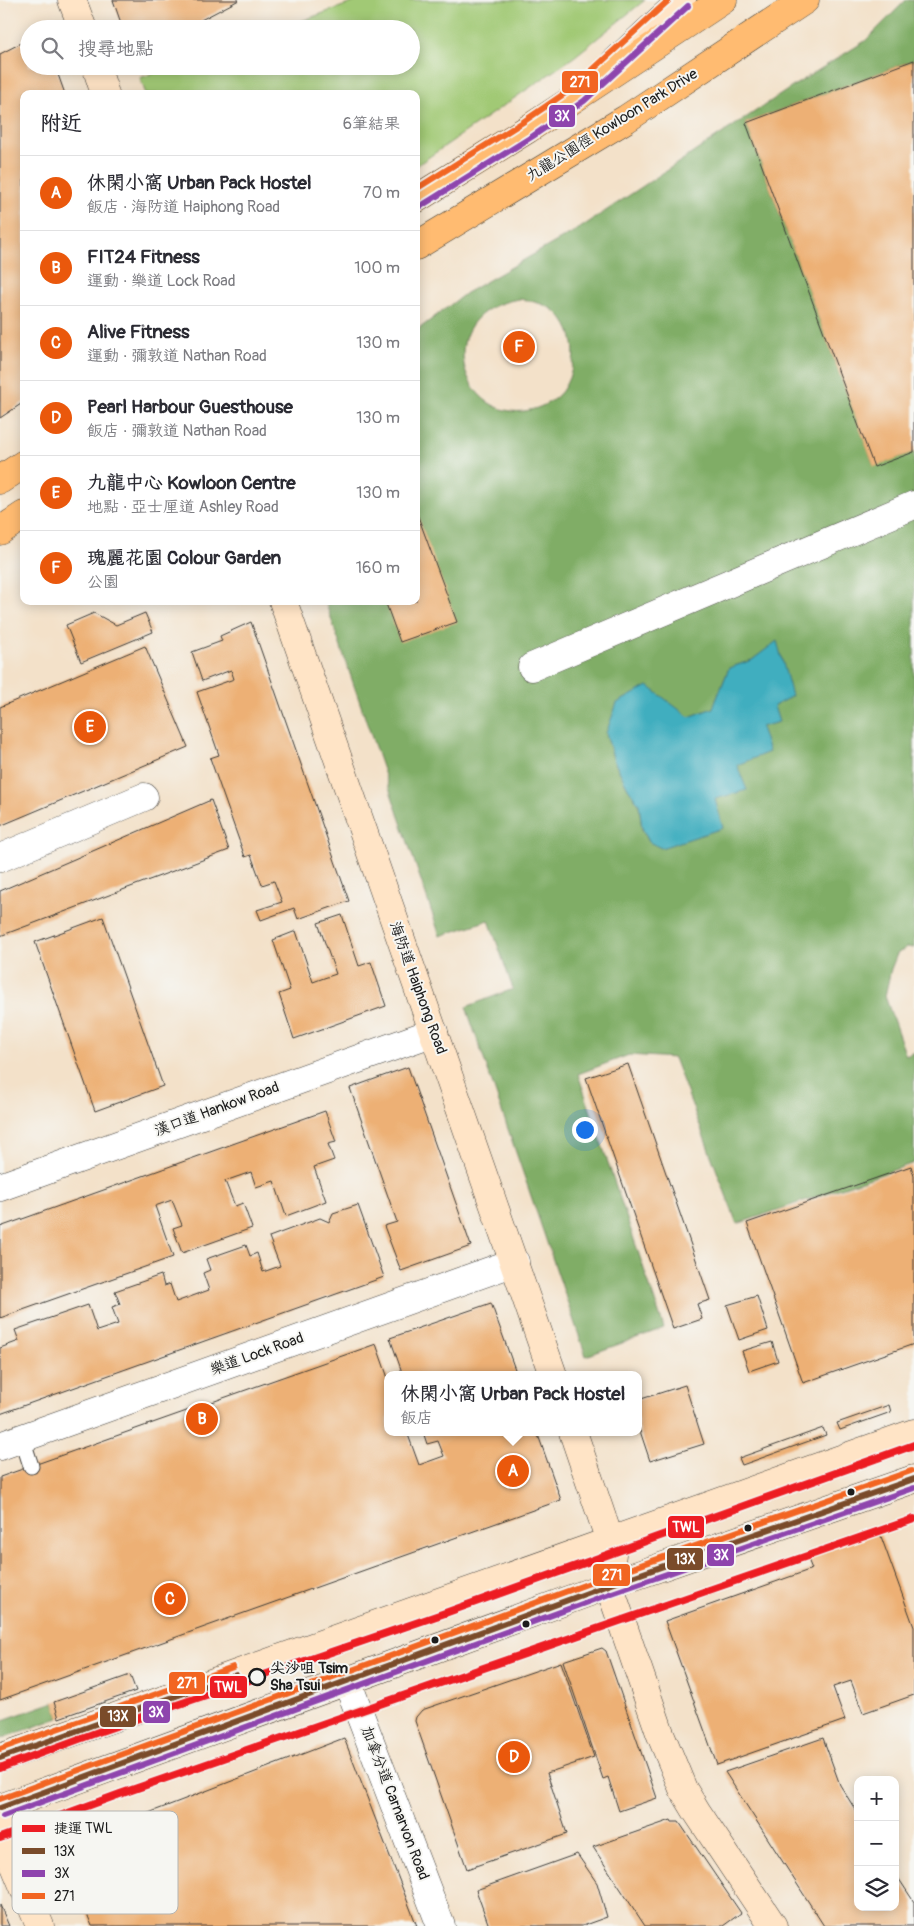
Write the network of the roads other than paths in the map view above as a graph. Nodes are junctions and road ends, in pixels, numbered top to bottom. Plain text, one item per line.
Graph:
1 (72, 0) edge
2 (682, 0) edge
3 (723, 0) edge
4 (805, 0) edge
5 (80, 20) edge
6 (99, 75) edge
7 (104, 90) edge
8 (579, 94) junction
9 (420, 196) edge
10 (420, 244) edge
11 (20, 467) edge
12 (0, 480) edge
13 (914, 505) edge
14 (20, 518) edge
15 (0, 531) edge
16 (284, 605) edge
17 (532, 667) dead end
18 (144, 797) dead end
19 (0, 858) edge
20 (434, 1032) junction
21 (0, 1187) edge
22 (515, 1262) junction
23 (552, 1371) edge
24 (914, 1433) edge
25 (573, 1436) edge
26 (11, 1442) edge
27 (31, 1466) dead end
28 (913, 1483) edge
29 (610, 1541) junction
30 (609, 1585) junction
31 (347, 1681) junction
32 (0, 1758) edge
33 (0, 1808) edge
34 (0, 1830) edge
35 (12, 1859) edge
36 (35, 1914) edge
37 (40, 1926) edge
38 (441, 1926) edge
39 (773, 1926) edge

1 - 5 main road
2 - 8 main road
3 - 8 main road
4 - 10 main road, 九龍公園徑 Kowloon Park Drive
6 - 7 main road
8 - 9 main road
11 - 12 main road
13 - 17 street
14 - 15 main road
16 - 20 main road, 海防道 Haiphong Road
18 - 19 street
20 - 21 street, 漢口道 Hankow Road
20 - 22 main road, 海防道 Haiphong Road
22 - 23 main road, 海防道 Haiphong Road
22 - 26 street, 樂道 Lock Road
24 - 29 main road
25 - 29 main road
26 - 27 lane
28 - 30 main road
29 - 30 main road
29 - 32 main road
30 - 31 main road
30 - 39 main road
31 - 33 main road
31 - 38 street, 加拿分道 Carnarvon Road
34 - 35 main road
36 - 37 main road

